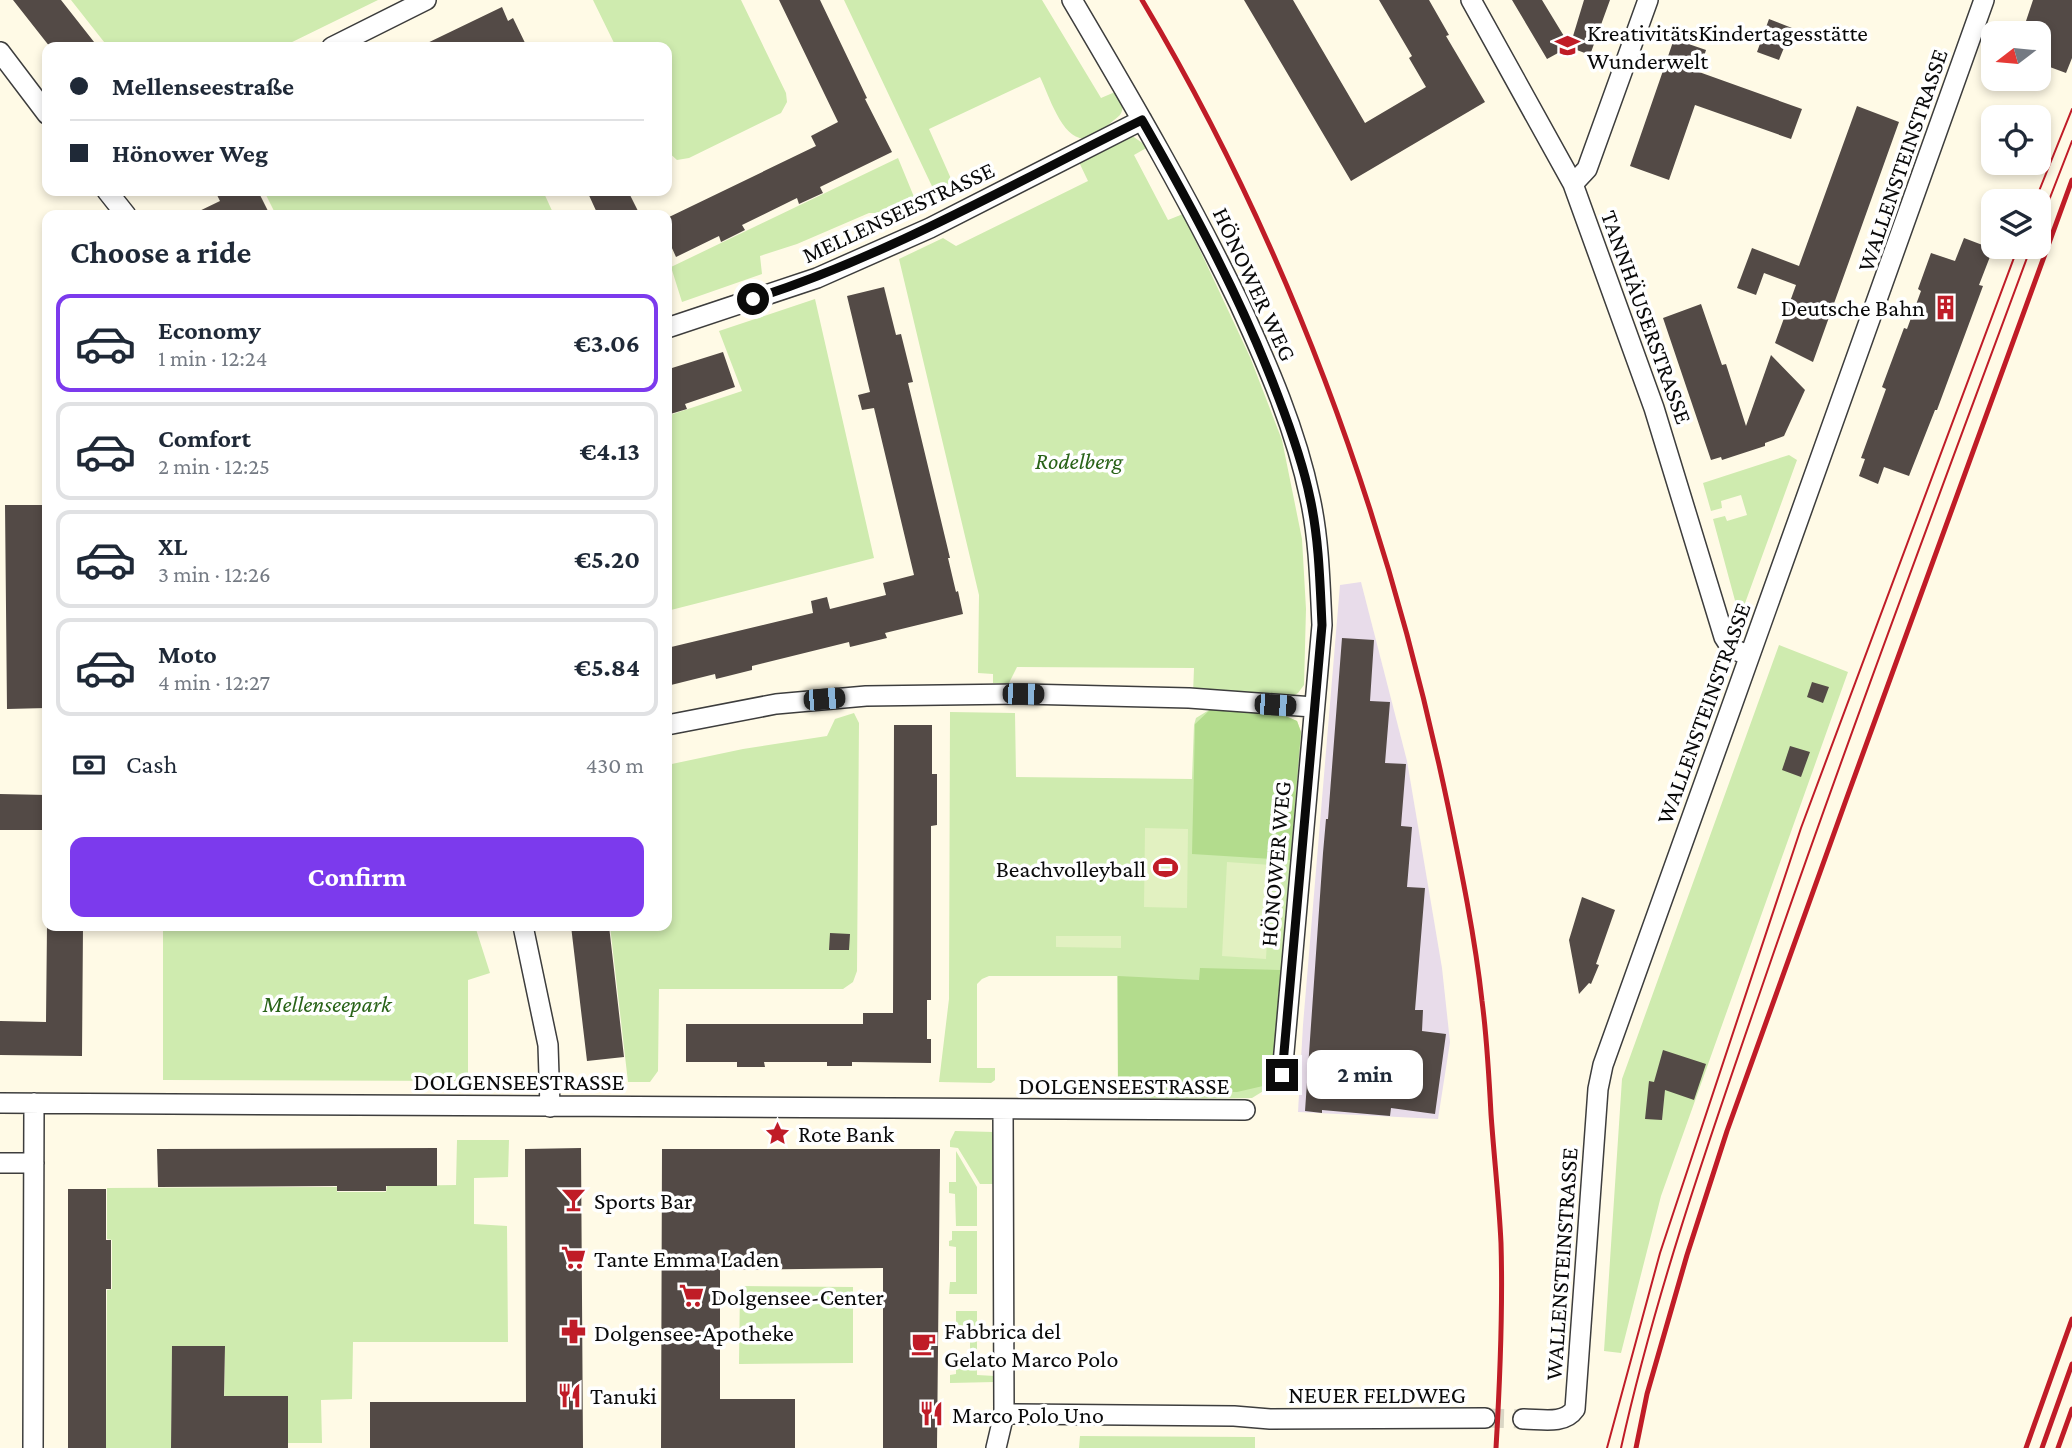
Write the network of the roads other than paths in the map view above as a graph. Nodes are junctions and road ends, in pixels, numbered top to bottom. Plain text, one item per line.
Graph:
1 (426, 0) edge
2 (1072, 0) edge
3 (1471, 0) edge
4 (1648, 0) edge
5 (1984, 0) edge
6 (342, 42) edge
7 (0, 52) edge
8 (42, 107) edge
9 (1142, 120) junction
10 (1573, 184) junction
11 (672, 326) edge
12 (1749, 656) junction
13 (1313, 707) junction
14 (672, 724) edge
15 (524, 931) edge
16 (1282, 1075) dead end
17 (0, 1102) edge
18 (34, 1103) junction
19 (550, 1107) junction
20 (1003, 1109) junction
21 (1245, 1110) dead end
22 (0, 1163) edge
23 (34, 1163) junction
24 (1004, 1414) junction
25 (1485, 1418) tunnel mouth
26 (1523, 1419) tunnel mouth
27 (33, 1448) edge
28 (996, 1448) edge

1 - 6 street
2 - 9 street, HÖNOWER WEG
3 - 10 street, TANNHÄUSERSTRASSE
4 - 10 street
5 - 12 street, WALLENSTEINSTRASSE
7 - 8 street
9 - 11 street, MELLENSEESTRASSE
9 - 13 street, HÖNOWER WEG
10 - 12 street, TANNHÄUSERSTRASSE
12 - 26 street, WALLENSTEINSTRASSE
13 - 14 street
13 - 16 street, HÖNOWER WEG
15 - 19 street
17 - 18 street, DOLGENSEESTRASSE
18 - 19 street, DOLGENSEESTRASSE
18 - 23 street
19 - 20 street, DOLGENSEESTRASSE
20 - 21 street, DOLGENSEESTRASSE
20 - 24 street, DOLGENSEESTRASSE
22 - 23 street
23 - 27 street
24 - 25 street, NEUER FELDWEG
24 - 28 street, DOLGENSEESTRASSE

